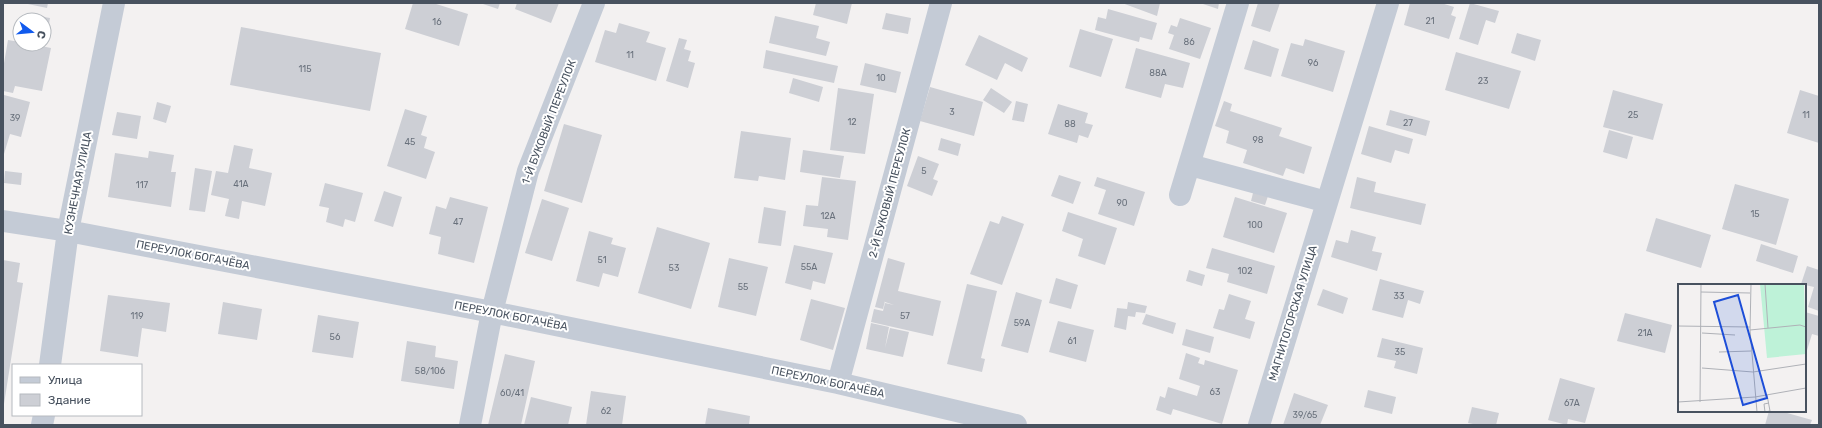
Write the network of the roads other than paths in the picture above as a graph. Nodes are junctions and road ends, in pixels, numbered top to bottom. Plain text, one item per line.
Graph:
1 (114, 3) edge
2 (594, 3) edge
3 (941, 3) edge
4 (1238, 3) edge
5 (1388, 3) edge
6 (1190, 165) junction
7 (1180, 195) dead end
8 (1327, 202) junction
9 (3, 221) edge
10 (68, 231) junction
11 (492, 312) junction
12 (50, 364) edge
13 (838, 383) junction
14 (470, 425) edge
15 (1016, 425) edge
16 (1259, 425) edge

1 - 10 street, КУЗНЕЧНАЯ УЛИЦА
2 - 11 street, 1-Й БУКОВЫЙ ПЕРЕУЛОК
3 - 13 street, 2-Й БУКОВЫЙ ПЕРЕУЛОК
4 - 6 street
5 - 8 street, МАГНИТОГОРСКАЯ УЛИЦА
6 - 7 street
6 - 8 street
8 - 16 street, МАГНИТОГОРСКАЯ УЛИЦА
9 - 10 street, ПЕРЕУЛОК БОГАЧЁВА
10 - 11 street, ПЕРЕУЛОК БОГАЧЁВА
10 - 12 street, КУЗНЕЧНАЯ УЛИЦА
11 - 13 street, ПЕРЕУЛОК БОГАЧЁВА
11 - 14 street
13 - 15 street, ПЕРЕУЛОК БОГАЧЁВА

